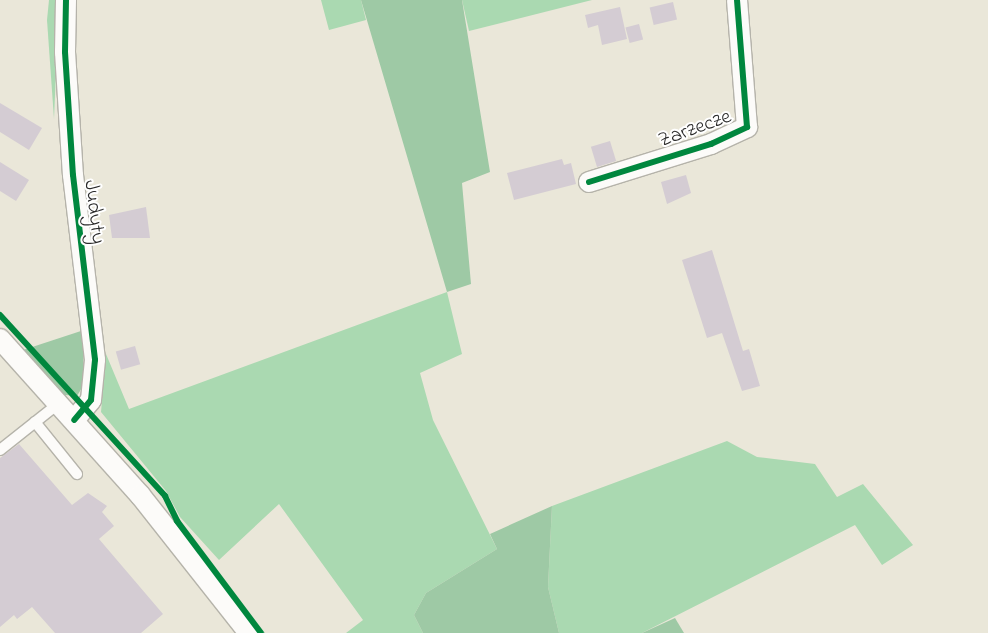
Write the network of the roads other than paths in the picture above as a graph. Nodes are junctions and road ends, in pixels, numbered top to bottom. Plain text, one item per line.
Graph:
1 (66, 0) edge
2 (738, 0) edge
3 (589, 182) dead end
4 (0, 340) edge
5 (59, 403) junction
6 (74, 420) junction
7 (35, 422) junction
8 (0, 450) edge
9 (77, 474) dead end
10 (249, 633) edge

1 - 6 street, Judyty
2 - 3 street, Zarzecze
4 - 5 street
5 - 6 street
5 - 7 lane
6 - 10 street
7 - 8 lane
7 - 9 lane

